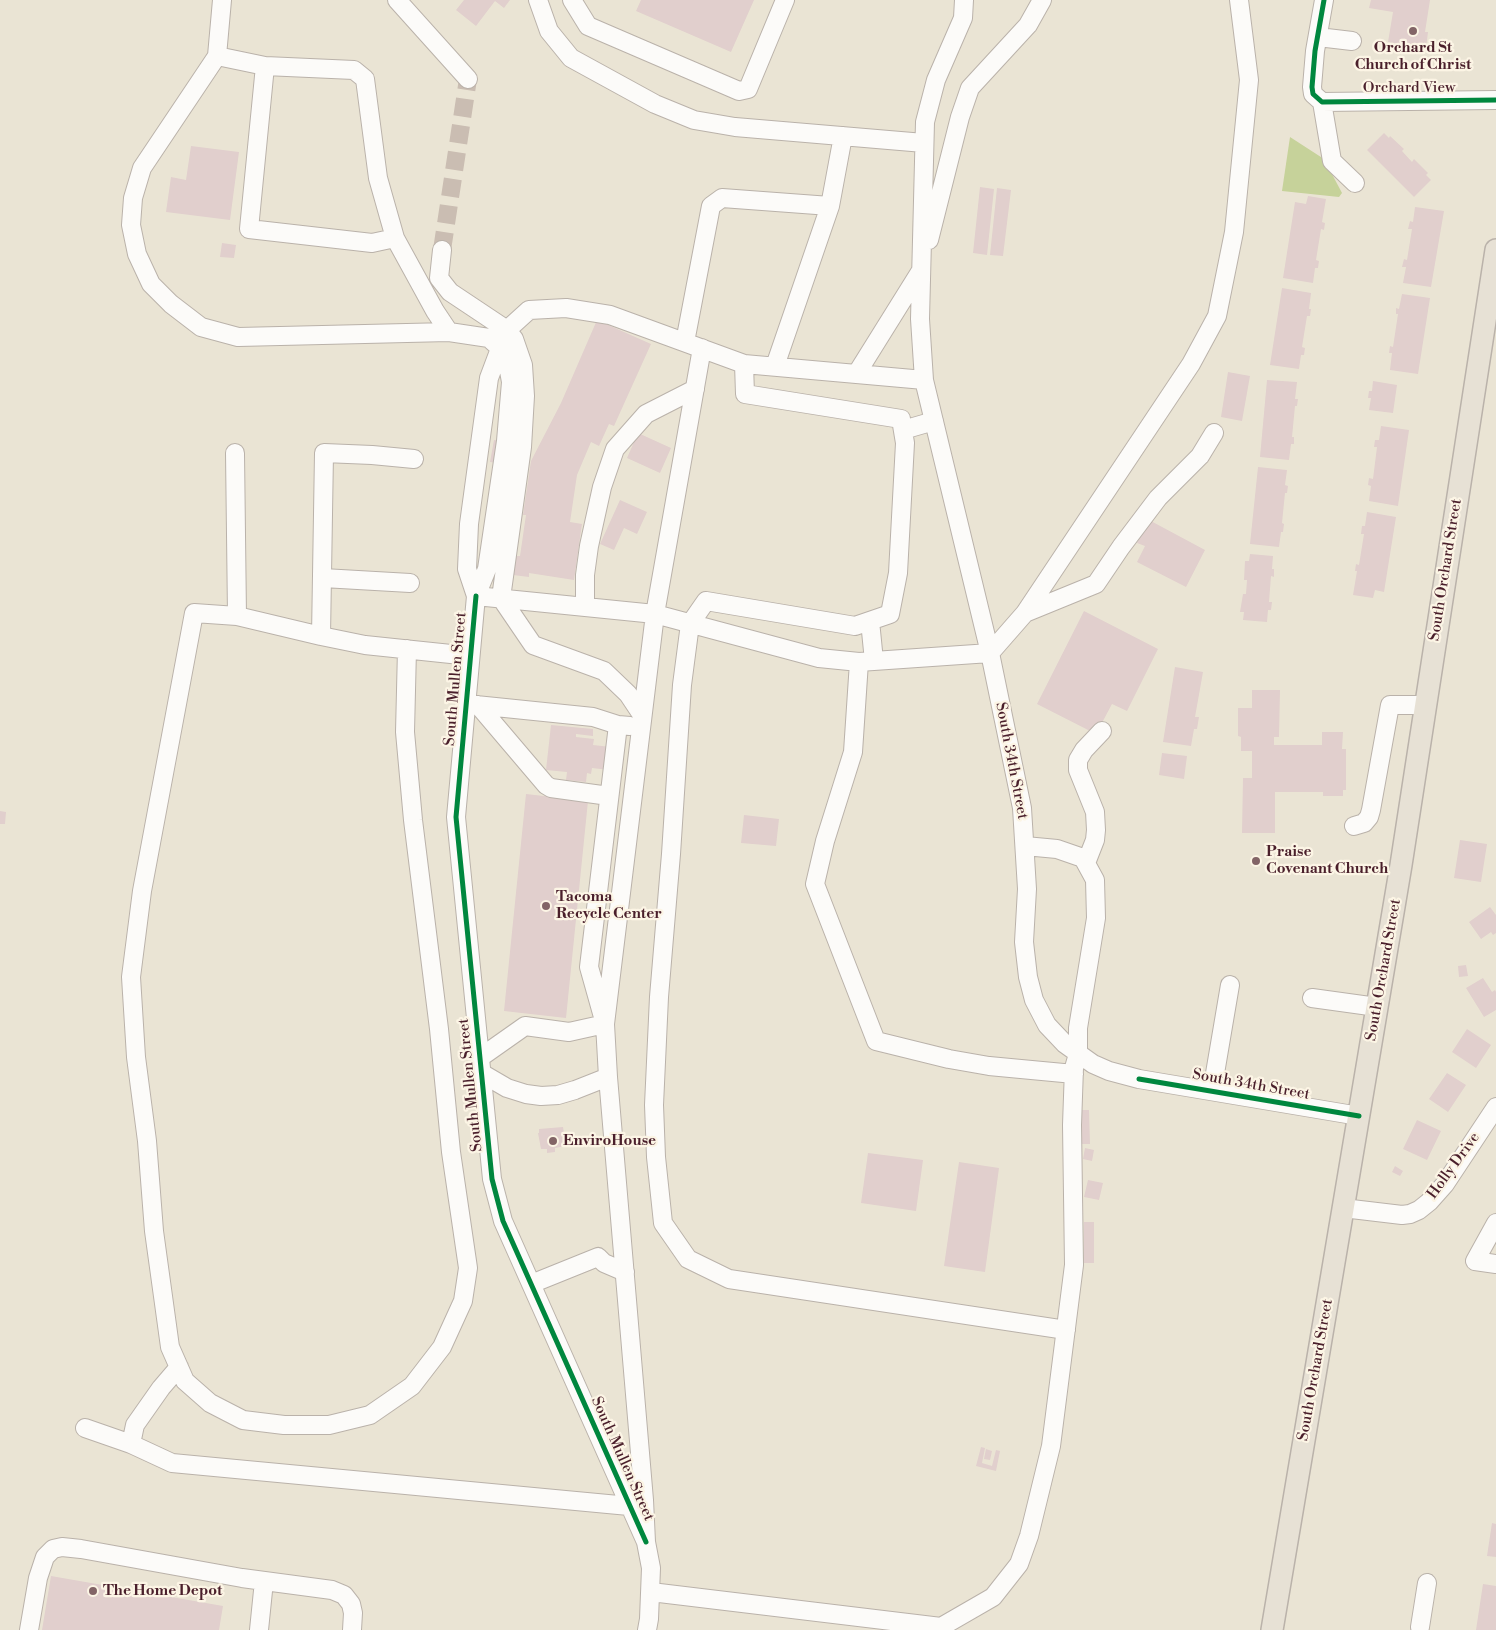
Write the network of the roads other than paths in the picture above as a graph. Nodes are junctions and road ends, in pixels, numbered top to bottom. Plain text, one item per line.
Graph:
1 (222, 0) edge
2 (396, 0) edge
3 (538, 0) edge
4 (572, 0) edge
5 (785, 0) edge
6 (964, 0) edge
7 (1042, 0) edge
8 (1239, 0) edge
9 (1324, 0) edge
10 (1318, 37) junction
11 (1352, 41) dead end
12 (217, 56) junction
13 (265, 66) junction
14 (468, 79) dead end
15 (1496, 100) edge
16 (1322, 102) junction
17 (843, 136) junction
18 (924, 143) junction
19 (1355, 183) dead end
20 (830, 206) junction
21 (395, 238) junction
22 (442, 250) tunnel mouth
23 (1496, 250) edge
24 (920, 272) junction
25 (508, 330) junction
26 (449, 332) junction
27 (685, 342) junction
28 (494, 343) junction
29 (702, 348) junction
30 (744, 364) junction
31 (775, 366) junction
32 (857, 373) junction
33 (924, 380) junction
34 (695, 389) junction
35 (934, 421) junction
36 (903, 430) junction
37 (1214, 433) dead end
38 (236, 452) dead end
39 (414, 459) dead end
40 (323, 578) junction
41 (410, 582) dead end
42 (476, 596) junction
43 (501, 598) junction
44 (585, 607) junction
45 (1025, 613) junction
46 (655, 614) junction
47 (237, 616) junction
48 (870, 621) junction
49 (690, 624) junction
50 (321, 636) junction
51 (407, 649) junction
52 (990, 653) junction
53 (470, 656) junction
54 (867, 662) junction
55 (472, 705) junction
56 (1426, 705) junction
57 (642, 721) junction
58 (618, 725) junction
59 (1102, 731) dead end
60 (609, 796) junction
61 (1354, 826) dead end
62 (1025, 846) junction
63 (1086, 863) junction
64 (1230, 985) dead end
65 (1312, 998) dead end
66 (1377, 1007) junction
67 (605, 1024) junction
68 (1078, 1054) junction
69 (482, 1066) junction
70 (1074, 1074) junction
71 (608, 1077) junction
72 (1212, 1091) junction
73 (1496, 1107) edge
74 (1359, 1116) junction
75 (1343, 1208) junction
76 (1496, 1223) edge
77 (1496, 1264) edge
78 (625, 1272) junction
79 (531, 1284) junction
80 (1066, 1330) junction
81 (179, 1367) junction
82 (85, 1428) dead end
83 (131, 1444) junction
84 (629, 1506) junction
85 (646, 1542) junction
86 (264, 1581) junction
87 (1427, 1583) dead end
88 (651, 1592) junction
89 (1419, 1629) edge
90 (29, 1630) edge
91 (259, 1630) edge
92 (352, 1630) edge
93 (647, 1630) edge
94 (1272, 1630) edge

1 - 12 street
2 - 14 street
3 - 17 street
4 - 5 street
6 - 18 street
7 - 24 street
8 - 45 street
9 - 10 street
10 - 11 street
10 - 16 street
12 - 13 street
12 - 26 street
13 - 21 street
13 - 21 street
15 - 16 street, Orchard View
16 - 19 street
17 - 18 street
17 - 20 street
18 - 24 street
20 - 27 street
20 - 31 street
21 - 26 street
22 - 25 street
23 - 56 main road, South Orchard Street
24 - 32 street
24 - 33 street, South 34th Street
25 - 27 street
25 - 28 street
25 - 43 street
26 - 28 street
27 - 29 street
28 - 42 street
28 - 42 street
29 - 30 street
29 - 34 street, South Mullen Street
30 - 31 street
30 - 36 street
31 - 32 street
32 - 33 street
33 - 35 street, South 34th Street
34 - 44 street
34 - 46 street, South Mullen Street
35 - 36 street
35 - 52 street, South 34th Street
36 - 48 street
37 - 45 street
38 - 47 street
39 - 40 street
40 - 41 street
40 - 50 street
42 - 43 street
42 - 53 street, South Mullen Street
43 - 44 street
43 - 57 street
44 - 46 street
45 - 52 street
46 - 49 street
46 - 57 street, South Mullen Street
47 - 50 street
47 - 81 street
48 - 49 street
48 - 54 street
49 - 54 street
49 - 80 street
50 - 51 street
51 - 53 street
51 - 81 street
52 - 54 street
52 - 62 street, South 34th Street
53 - 55 street, South Mullen Street
54 - 70 street
55 - 58 street
55 - 60 street
55 - 69 street, South Mullen Street
56 - 61 street
56 - 66 main road, South Orchard Street
57 - 58 street
57 - 67 street, South Mullen Street
58 - 60 street
59 - 63 street
60 - 67 street
62 - 63 street
62 - 68 street, South 34th Street
63 - 68 street
64 - 72 street
65 - 66 street
66 - 74 main road, South Orchard Street
67 - 69 street
67 - 71 street, South Mullen Street
68 - 70 street
68 - 72 street, South 34th Street
69 - 71 street
69 - 79 street, South Mullen Street
70 - 80 street
71 - 78 street, South Mullen Street
72 - 74 street, South 34th Street
73 - 75 street, Holly Drive
74 - 75 main road, South Orchard Street
75 - 94 main road, South Orchard Street
76 - 77 street
78 - 79 street
78 - 85 street, South Mullen Street
79 - 84 street, South Mullen Street
80 - 88 street
81 - 83 street
82 - 83 street
83 - 84 street
84 - 85 street, South Mullen Street
85 - 88 street, South Mullen Street
86 - 90 street
86 - 91 street
86 - 92 street
87 - 89 street
88 - 93 street, South Mullen Street

